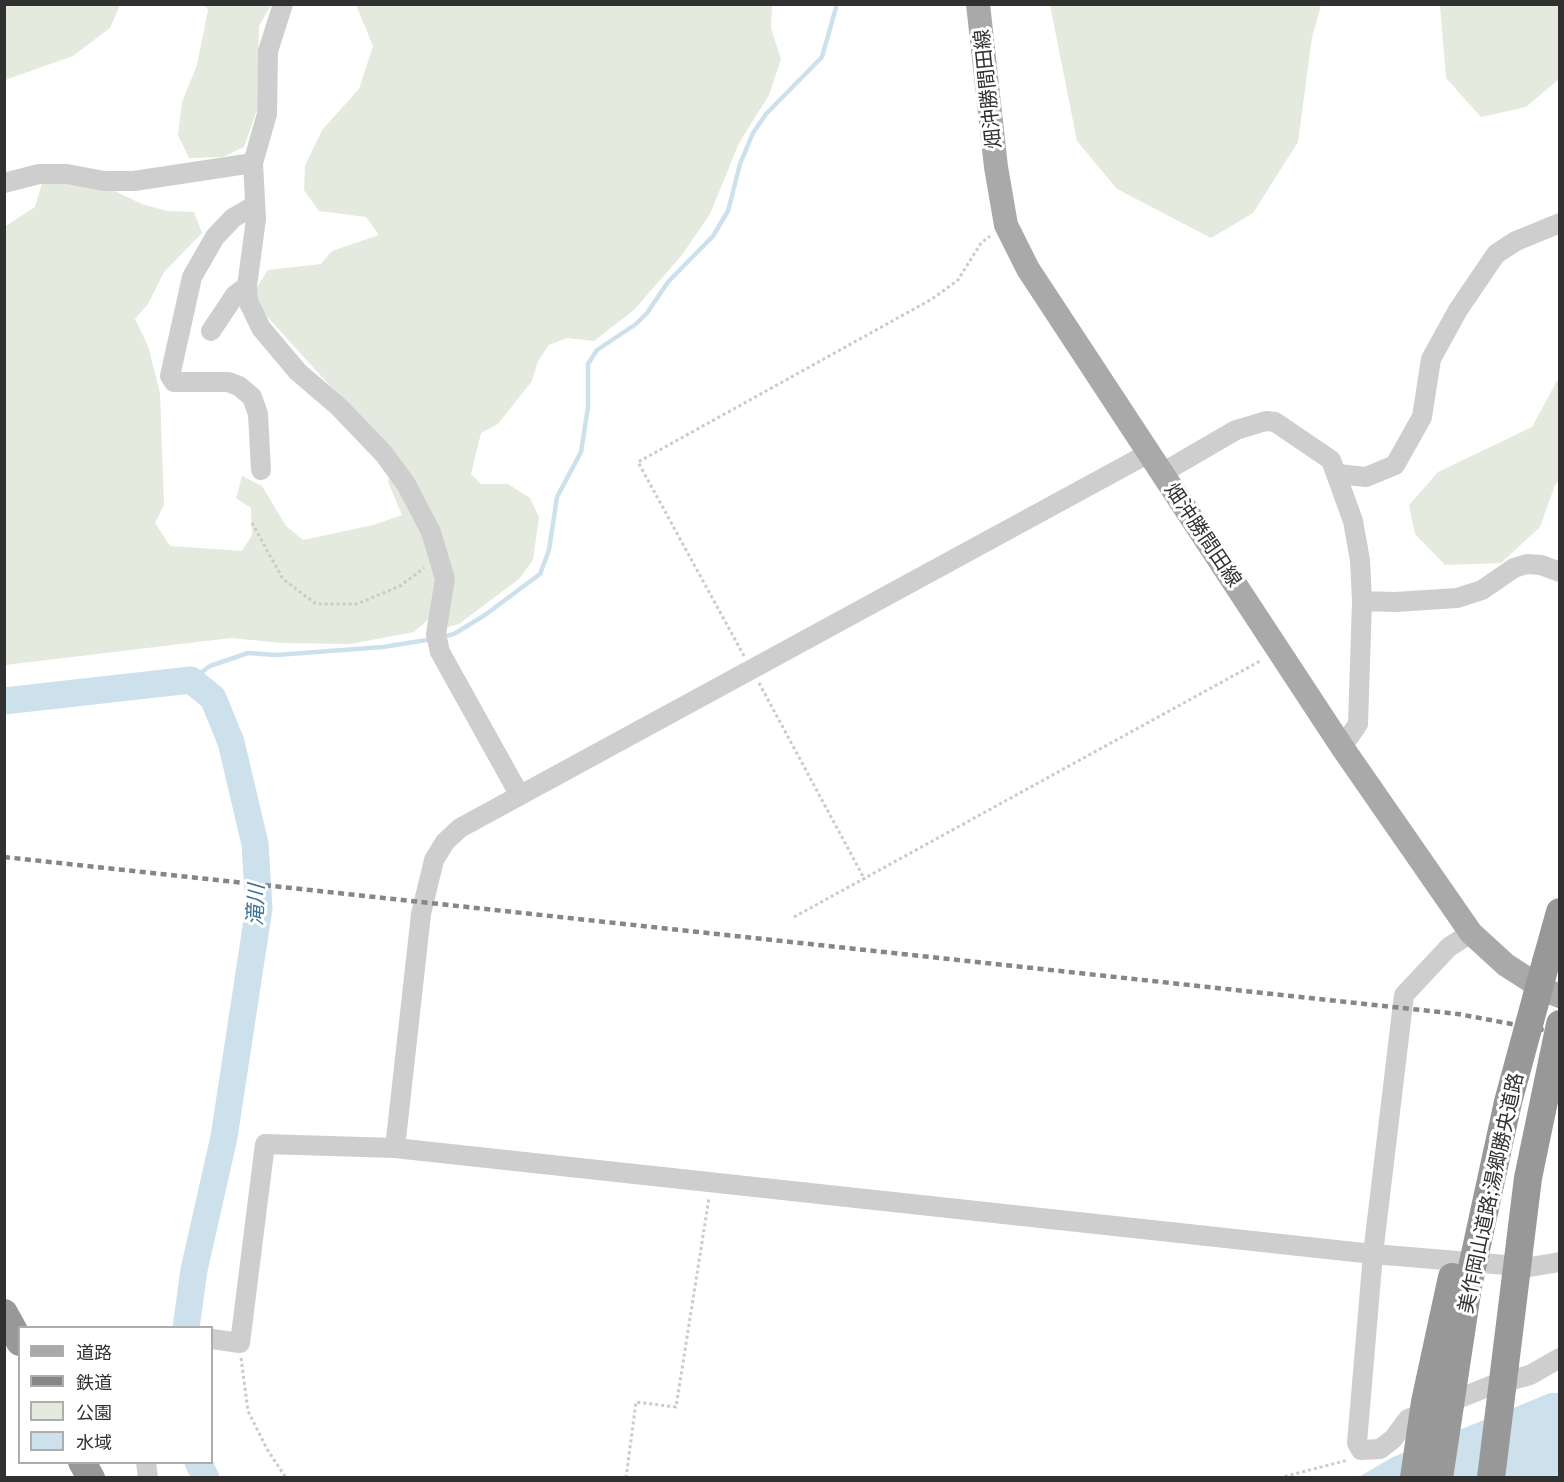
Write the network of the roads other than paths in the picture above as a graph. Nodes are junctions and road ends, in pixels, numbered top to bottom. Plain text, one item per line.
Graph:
1 (283, 4) edge
2 (978, 4) edge
3 (254, 163) junction
4 (4, 183) edge
5 (255, 205) junction
6 (1560, 223) edge
7 (246, 286) junction
8 (211, 331) dead end
9 (1149, 453) junction
10 (261, 470) dead end
11 (1162, 473) junction
12 (1338, 474) junction
13 (1560, 572) edge
14 (1362, 601) junction
15 (1342, 747) junction
16 (519, 794) junction
17 (1560, 912) edge
18 (1471, 933) junction
19 (1560, 996) edge
20 (1560, 1024) edge
21 (394, 1148) junction
22 (1498, 1149) junction
23 (1373, 1254) junction
24 (1445, 1260) junction
25 (1560, 1262) edge
26 (1504, 1265) junction
27 (4, 1313) edge
28 (18, 1338) edge
29 (213, 1339) edge
30 (1560, 1358) edge
31 (1491, 1386) junction
32 (1408, 1419) junction
33 (1414, 1478) edge
34 (1439, 1478) edge
35 (1491, 1478) edge

1 - 3 street
2 - 9 main road, 畑沖勝間田線
3 - 4 street
3 - 5 street
5 - 7 street
5 - 10 street
6 - 12 street
7 - 8 street
7 - 16 street
9 - 11 main road, 畑沖勝間田線
9 - 16 street
11 - 12 street
11 - 15 main road, 畑沖勝間田線
12 - 14 street
13 - 14 street
14 - 15 street
15 - 18 main road, 畑沖勝間田線
16 - 21 street
17 - 22 highway, 美作岡山道路;湯郷勝央道路, bridge
18 - 19 main road, 畑沖勝間田線
18 - 23 street
20 - 35 highway, bridge
21 - 23 street
21 - 29 street
22 - 33 highway, bridge
22 - 34 highway, 美作岡山道路;湯郷勝央道路, bridge
23 - 24 street
23 - 32 street
24 - 26 street
24 - 32 street
25 - 26 street
26 - 31 street
27 - 28 highway
30 - 31 street
31 - 32 street

